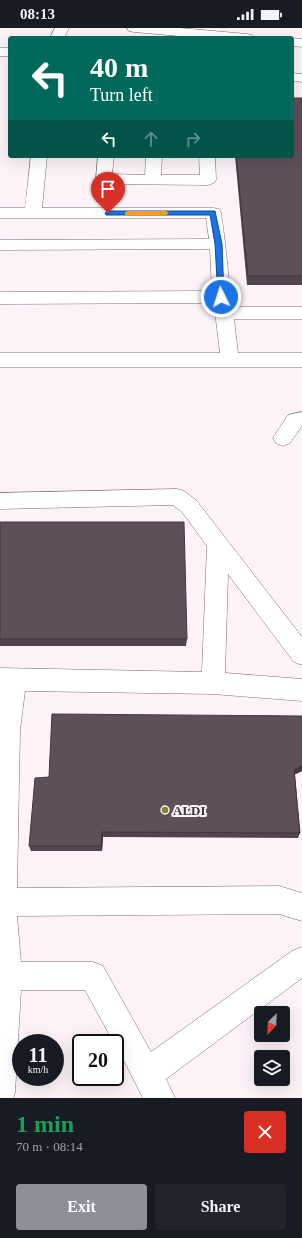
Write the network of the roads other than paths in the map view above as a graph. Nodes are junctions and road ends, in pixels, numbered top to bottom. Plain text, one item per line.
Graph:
1 (134, 28) edge
2 (220, 36) edge
3 (39, 158) edge
4 (106, 158) edge
5 (154, 158) edge
6 (207, 158) edge
7 (154, 180) junction
8 (0, 213) edge
9 (33, 214) junction
10 (218, 244) junction
11 (0, 245) edge
12 (0, 298) edge
13 (222, 305) junction
14 (302, 314) edge
15 (0, 360) edge
16 (230, 360) junction
17 (302, 360) edge
18 (302, 419) edge
19 (283, 438) dead end
20 (0, 501) edge
21 (218, 545) junction
22 (302, 655) edge
23 (7, 679) edge
24 (212, 683) junction
25 (302, 690) edge
26 (4, 730) edge
27 (302, 907) edge
28 (2, 913) edge
29 (302, 961) edge
30 (4, 976) edge
31 (153, 1086) edge
32 (0, 1092) edge

1 - 2 street
3 - 9 street
4 - 7 street
5 - 7 street
6 - 7 street
8 - 9 street
9 - 10 street
10 - 11 street
10 - 13 street
12 - 13 street
13 - 14 street
13 - 16 street
15 - 16 street
16 - 17 street
18 - 19 street
20 - 21 street
21 - 22 street
21 - 24 street
23 - 24 street
23 - 26 street
24 - 25 street
26 - 28 street
27 - 28 street
28 - 30 street
29 - 31 street
30 - 31 street
30 - 32 street

